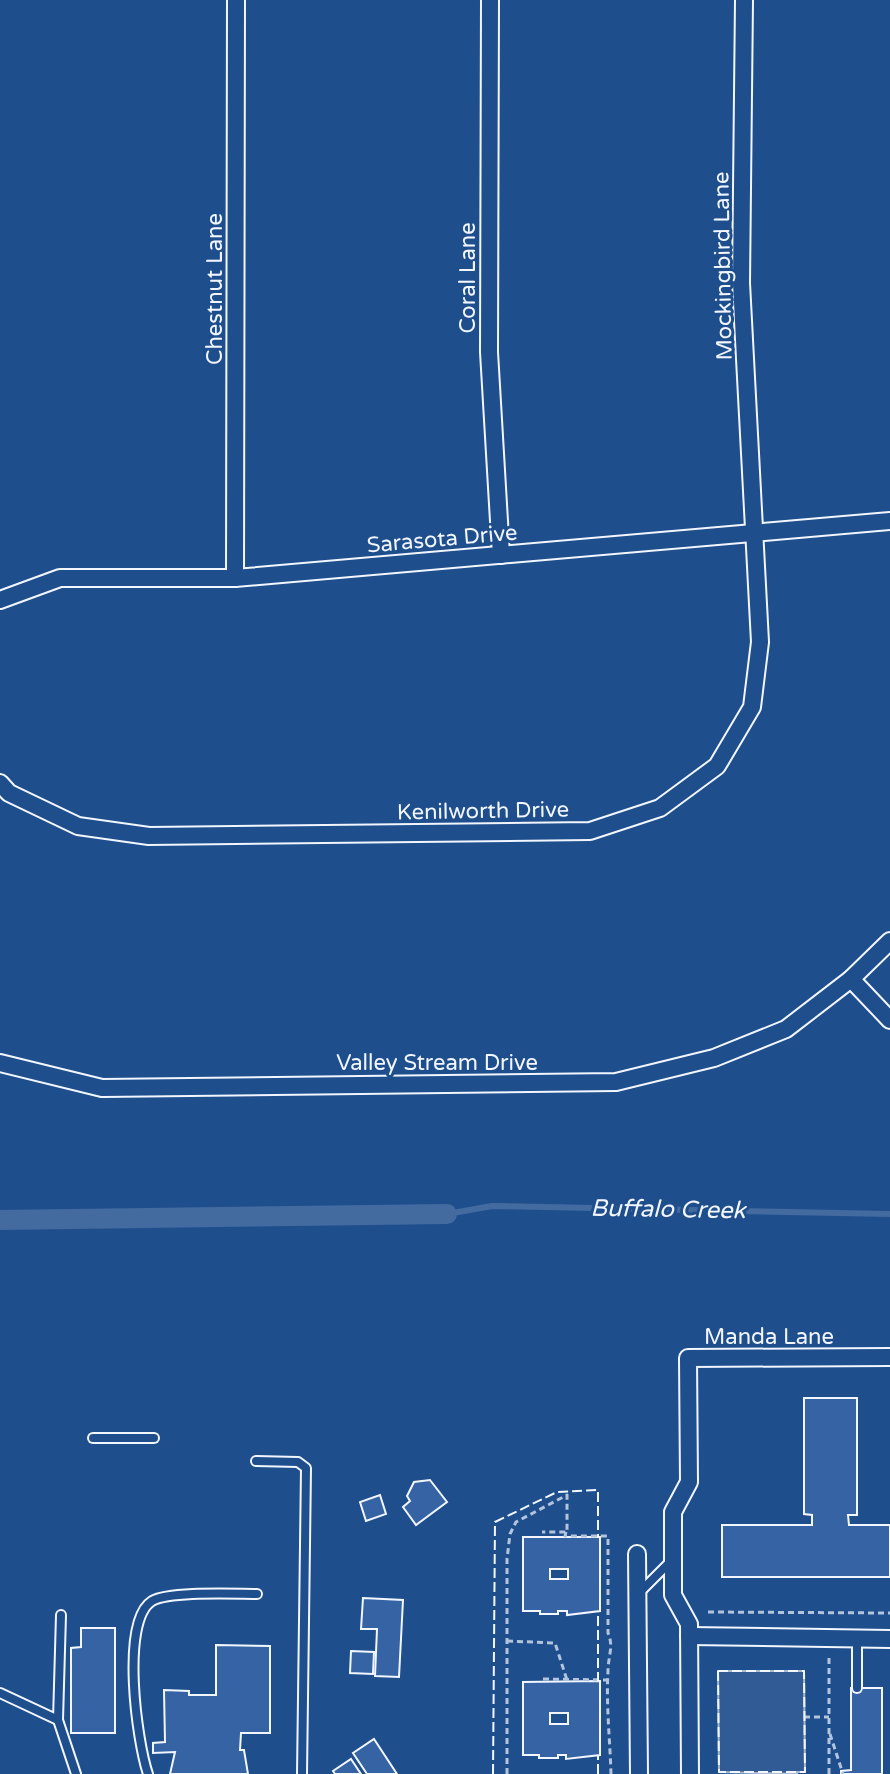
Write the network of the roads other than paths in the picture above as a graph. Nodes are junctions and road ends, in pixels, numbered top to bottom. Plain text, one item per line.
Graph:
1 (236, 0) edge
2 (490, 0) edge
3 (744, 0) edge
4 (890, 521) edge
5 (752, 532) junction
6 (501, 555) junction
7 (235, 578) junction
8 (0, 600) edge
9 (0, 783) edge
10 (890, 941) edge
11 (851, 979) junction
12 (890, 1020) edge
13 (0, 1063) edge
14 (890, 1357) edge
15 (93, 1438) dead end
16 (154, 1438) dead end
17 (256, 1461) dead end
18 (637, 1554) dead end
19 (673, 1559) junction
20 (257, 1594) dead end
21 (637, 1594) junction
22 (61, 1615) dead end
23 (689, 1636) junction
24 (857, 1638) junction
25 (890, 1639) edge
26 (857, 1688) dead end
27 (0, 1693) edge
28 (58, 1720) junction
29 (76, 1774) edge
30 (148, 1774) edge
31 (302, 1774) edge
32 (639, 1774) edge
33 (690, 1774) edge

1 - 7 street, Chestnut Lane
2 - 6 street, Coral Lane
3 - 5 street, Mockingbird Lane
4 - 5 street, Sarasota Drive
5 - 6 street, Sarasota Drive
5 - 9 street, Kenilworth Drive
6 - 7 street, Sarasota Drive
7 - 8 street, Sarasota Drive
10 - 11 street, Valley Stream Drive
11 - 12 street
11 - 13 street, Valley Stream Drive
14 - 19 street, Manda Lane
15 - 16 lane
17 - 31 lane
18 - 21 street
19 - 21 lane
19 - 23 street, Manda Lane
20 - 30 lane
21 - 32 street
22 - 28 lane
23 - 24 street
23 - 33 street, Manda Lane
24 - 25 street
24 - 26 lane
27 - 28 lane
28 - 29 lane

